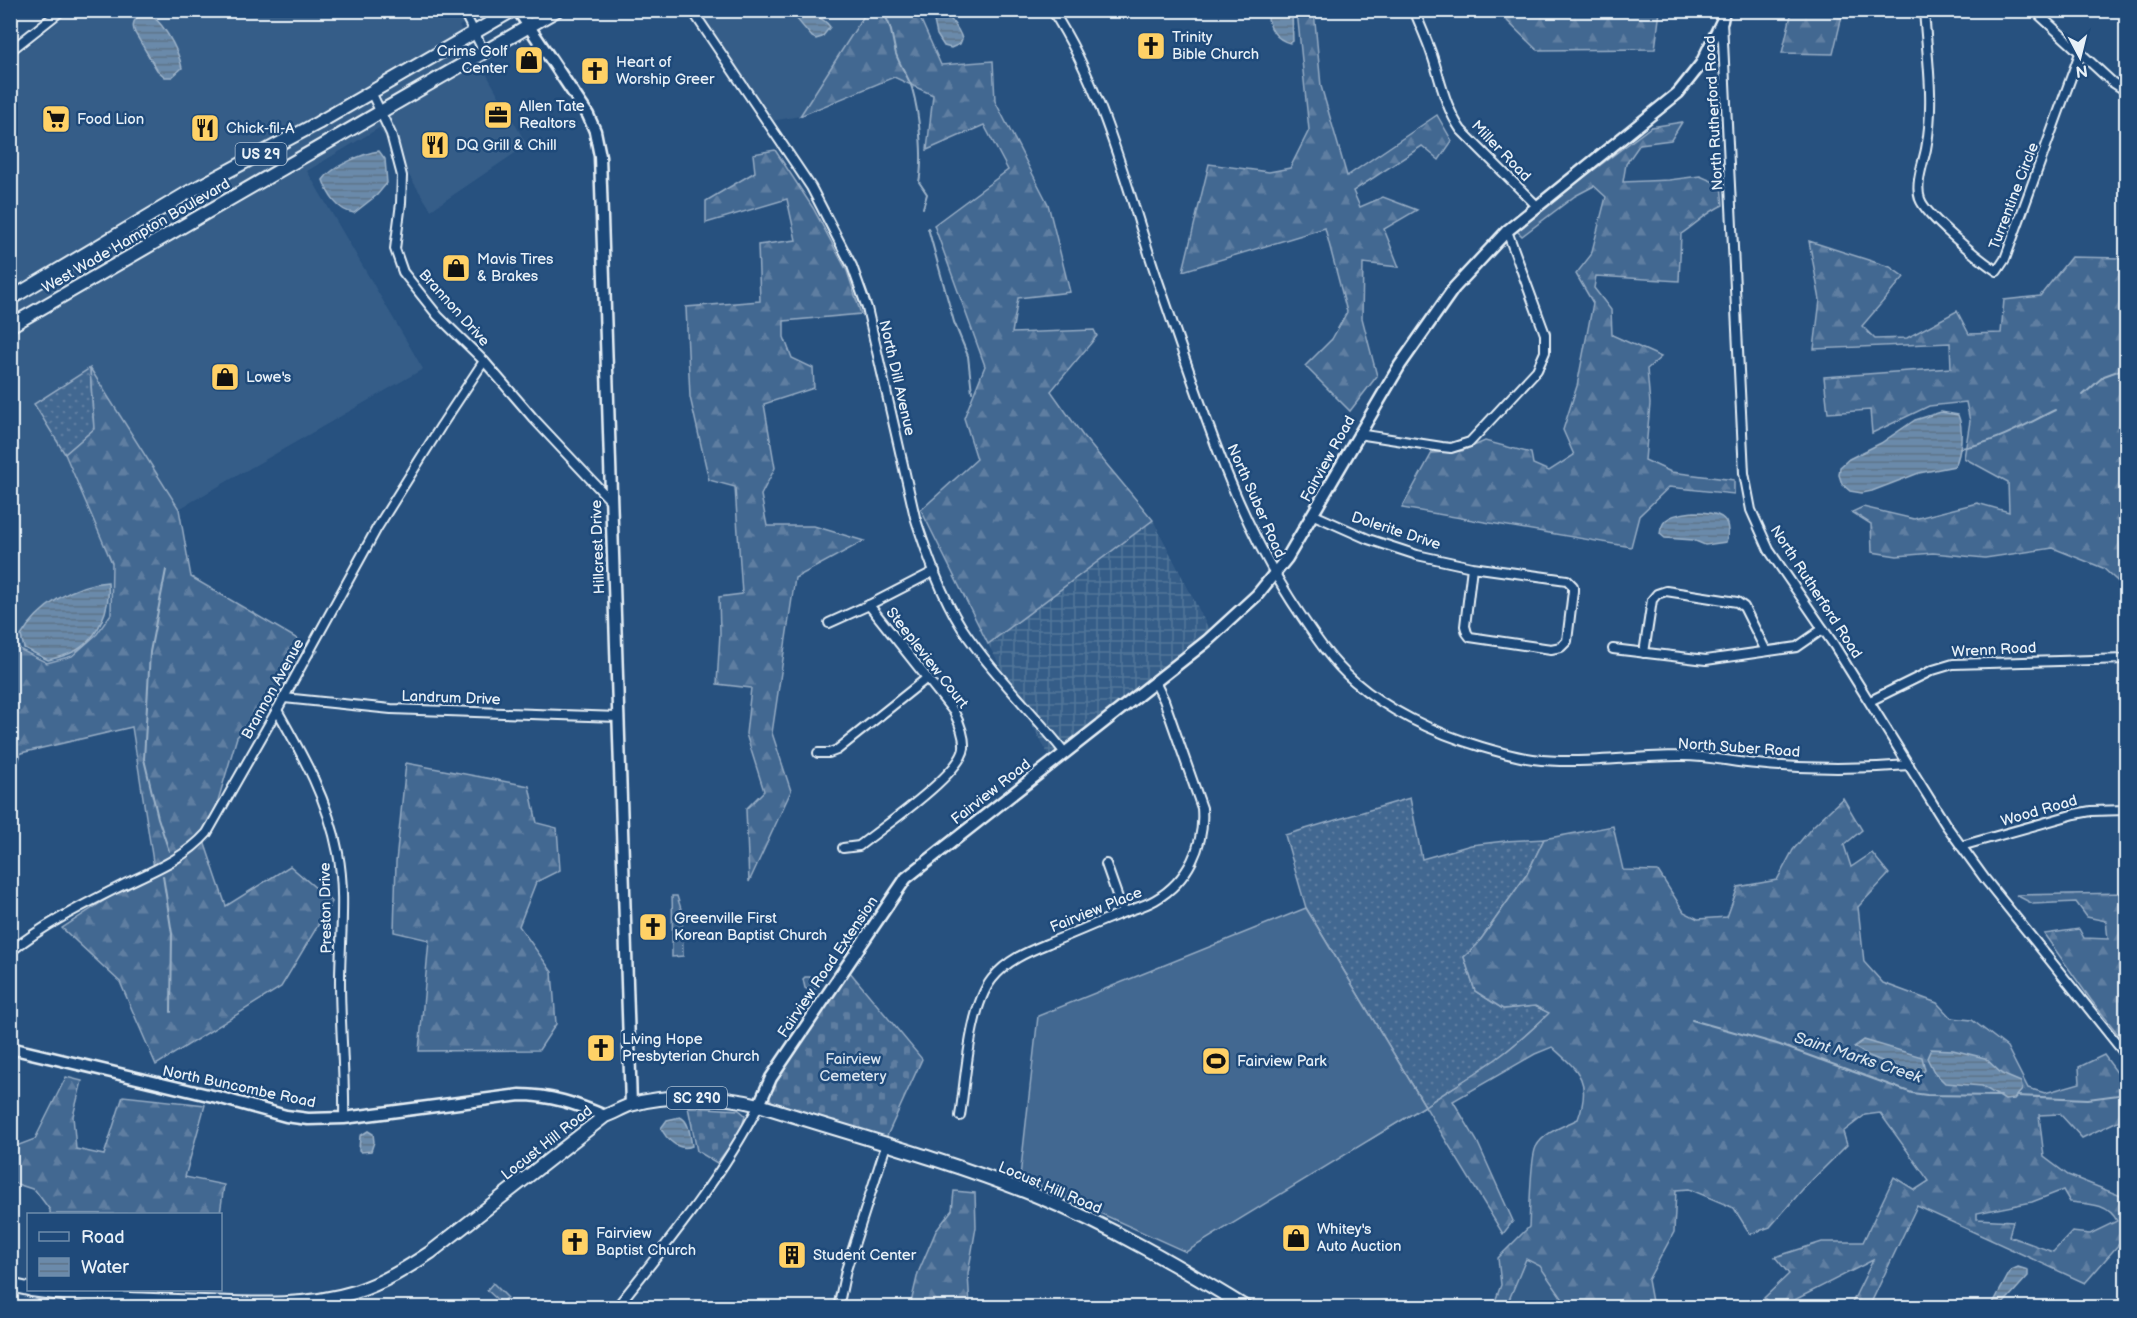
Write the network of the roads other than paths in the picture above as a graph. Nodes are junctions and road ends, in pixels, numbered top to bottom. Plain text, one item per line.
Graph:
1 (62, 10) edge
2 (463, 10) edge
3 (513, 10) edge
4 (518, 10) edge
5 (557, 10) edge
6 (692, 10) edge
7 (1053, 10) edge
8 (1414, 10) edge
9 (1924, 10) edge
10 (2034, 10) edge
11 (1723, 16) edge
12 (529, 27) junction
13 (474, 33) junction
14 (10, 51) edge
15 (484, 52) junction
16 (2080, 53) junction
17 (371, 92) junction
18 (2127, 92) edge
19 (381, 112) junction
20 (1537, 206) junction
21 (1507, 231) junction
22 (10, 299) edge
23 (10, 326) edge
24 (484, 362) junction
25 (1358, 434) junction
26 (611, 501) junction
27 (1314, 515) junction
28 (1472, 567) junction
29 (935, 571) junction
30 (1274, 574) junction
31 (869, 605) junction
32 (829, 623) dead end
33 (1823, 629) junction
34 (1613, 649) dead end
35 (1766, 651) junction
36 (1644, 652) junction
37 (2127, 659) edge
38 (927, 678) junction
39 (1155, 682) junction
40 (284, 698) junction
41 (1870, 701) junction
42 (277, 710) junction
43 (618, 717) junction
44 (818, 753) dead end
45 (1065, 753) junction
46 (1909, 765) junction
47 (2127, 810) edge
48 (1961, 846) junction
49 (843, 848) dead end
50 (1106, 864) dead end
51 (906, 878) joint
52 (1123, 912) junction
53 (10, 952) edge
54 (10, 1048) edge
55 (2127, 1055) edge
56 (631, 1105) junction
57 (759, 1105) junction
58 (605, 1116) junction
59 (960, 1116) dead end
60 (344, 1118) junction
61 (886, 1145) junction
62 (10, 1285) edge
63 (27, 1288) edge
64 (37, 1291) edge
65 (70, 1301) edge
66 (616, 1308) edge
67 (838, 1308) edge
68 (1247, 1308) edge

1 - 14 street
2 - 13 street
3 - 13 main road, West Wade Hampton Boulevard / US 29
4 - 12 street, Hillcrest Drive
5 - 12 main road, West Wade Hampton Boulevard / US 29
6 - 29 street, North Dill Avenue
7 - 30 street, North Suber Road
8 - 20 street, Miller Road
9 - 16 street, Turrentine Circle
10 - 16 street
11 - 20 street, Fairview Road
11 - 33 street, North Rutherford Road
12 - 15 main road, West Wade Hampton Boulevard / US 29
12 - 26 street, Hillcrest Drive
13 - 15 street
13 - 17 main road, West Wade Hampton Boulevard / US 29
15 - 19 main road, West Wade Hampton Boulevard / US 29
16 - 18 street
17 - 19 street, Brannon Drive
17 - 22 main road, West Wade Hampton Boulevard / US 29
19 - 23 main road, West Wade Hampton Boulevard / US 29
19 - 24 street, Brannon Drive
20 - 21 street, Fairview Road
21 - 25 street, Fairview Road
21 - 25 street
24 - 26 street, Brannon Drive
24 - 40 street, Brannon Avenue
25 - 27 street, Fairview Road
26 - 43 street, Hillcrest Drive
27 - 28 street, Dolerite Drive
27 - 30 street, Fairview Road
28 - 28 street, Dolerite Drive
29 - 31 street
29 - 45 street, North Dill Avenue
30 - 39 street, Fairview Road
30 - 46 street, North Suber Road
31 - 32 street
31 - 38 street, Steepleview Court
33 - 35 street
33 - 41 street, North Rutherford Road
34 - 36 street
35 - 36 street
35 - 36 street
37 - 41 street, Wrenn Road
38 - 44 street
38 - 49 street, Steepleview Court
39 - 45 street, Fairview Road
39 - 52 street, Fairview Place
40 - 42 street, Brannon Avenue
40 - 43 street, Landrum Drive
41 - 46 street, North Rutherford Road
42 - 53 street, Brannon Avenue
42 - 60 street, Preston Drive
43 - 56 street, Hillcrest Drive
45 - 51 street, Fairview Road
46 - 48 street, North Rutherford Road
47 - 48 street, Wood Road
48 - 55 street, North Rutherford Road
50 - 52 street
51 - 57 street, Fairview Road Extension
52 - 59 street, Fairview Place
54 - 60 street, North Buncombe Road
56 - 57 main road, Locust Hill Road / SC 290
56 - 58 main road, Locust Hill Road / SC 290
57 - 61 main road, Locust Hill Road / SC 290
57 - 66 street
58 - 60 street, North Buncombe Road
58 - 65 main road, Locust Hill Road / SC 290
61 - 67 street
61 - 68 main road, Locust Hill Road / SC 290
62 - 63 main road, Locust Hill Road
64 - 65 main road, Locust Hill Road

